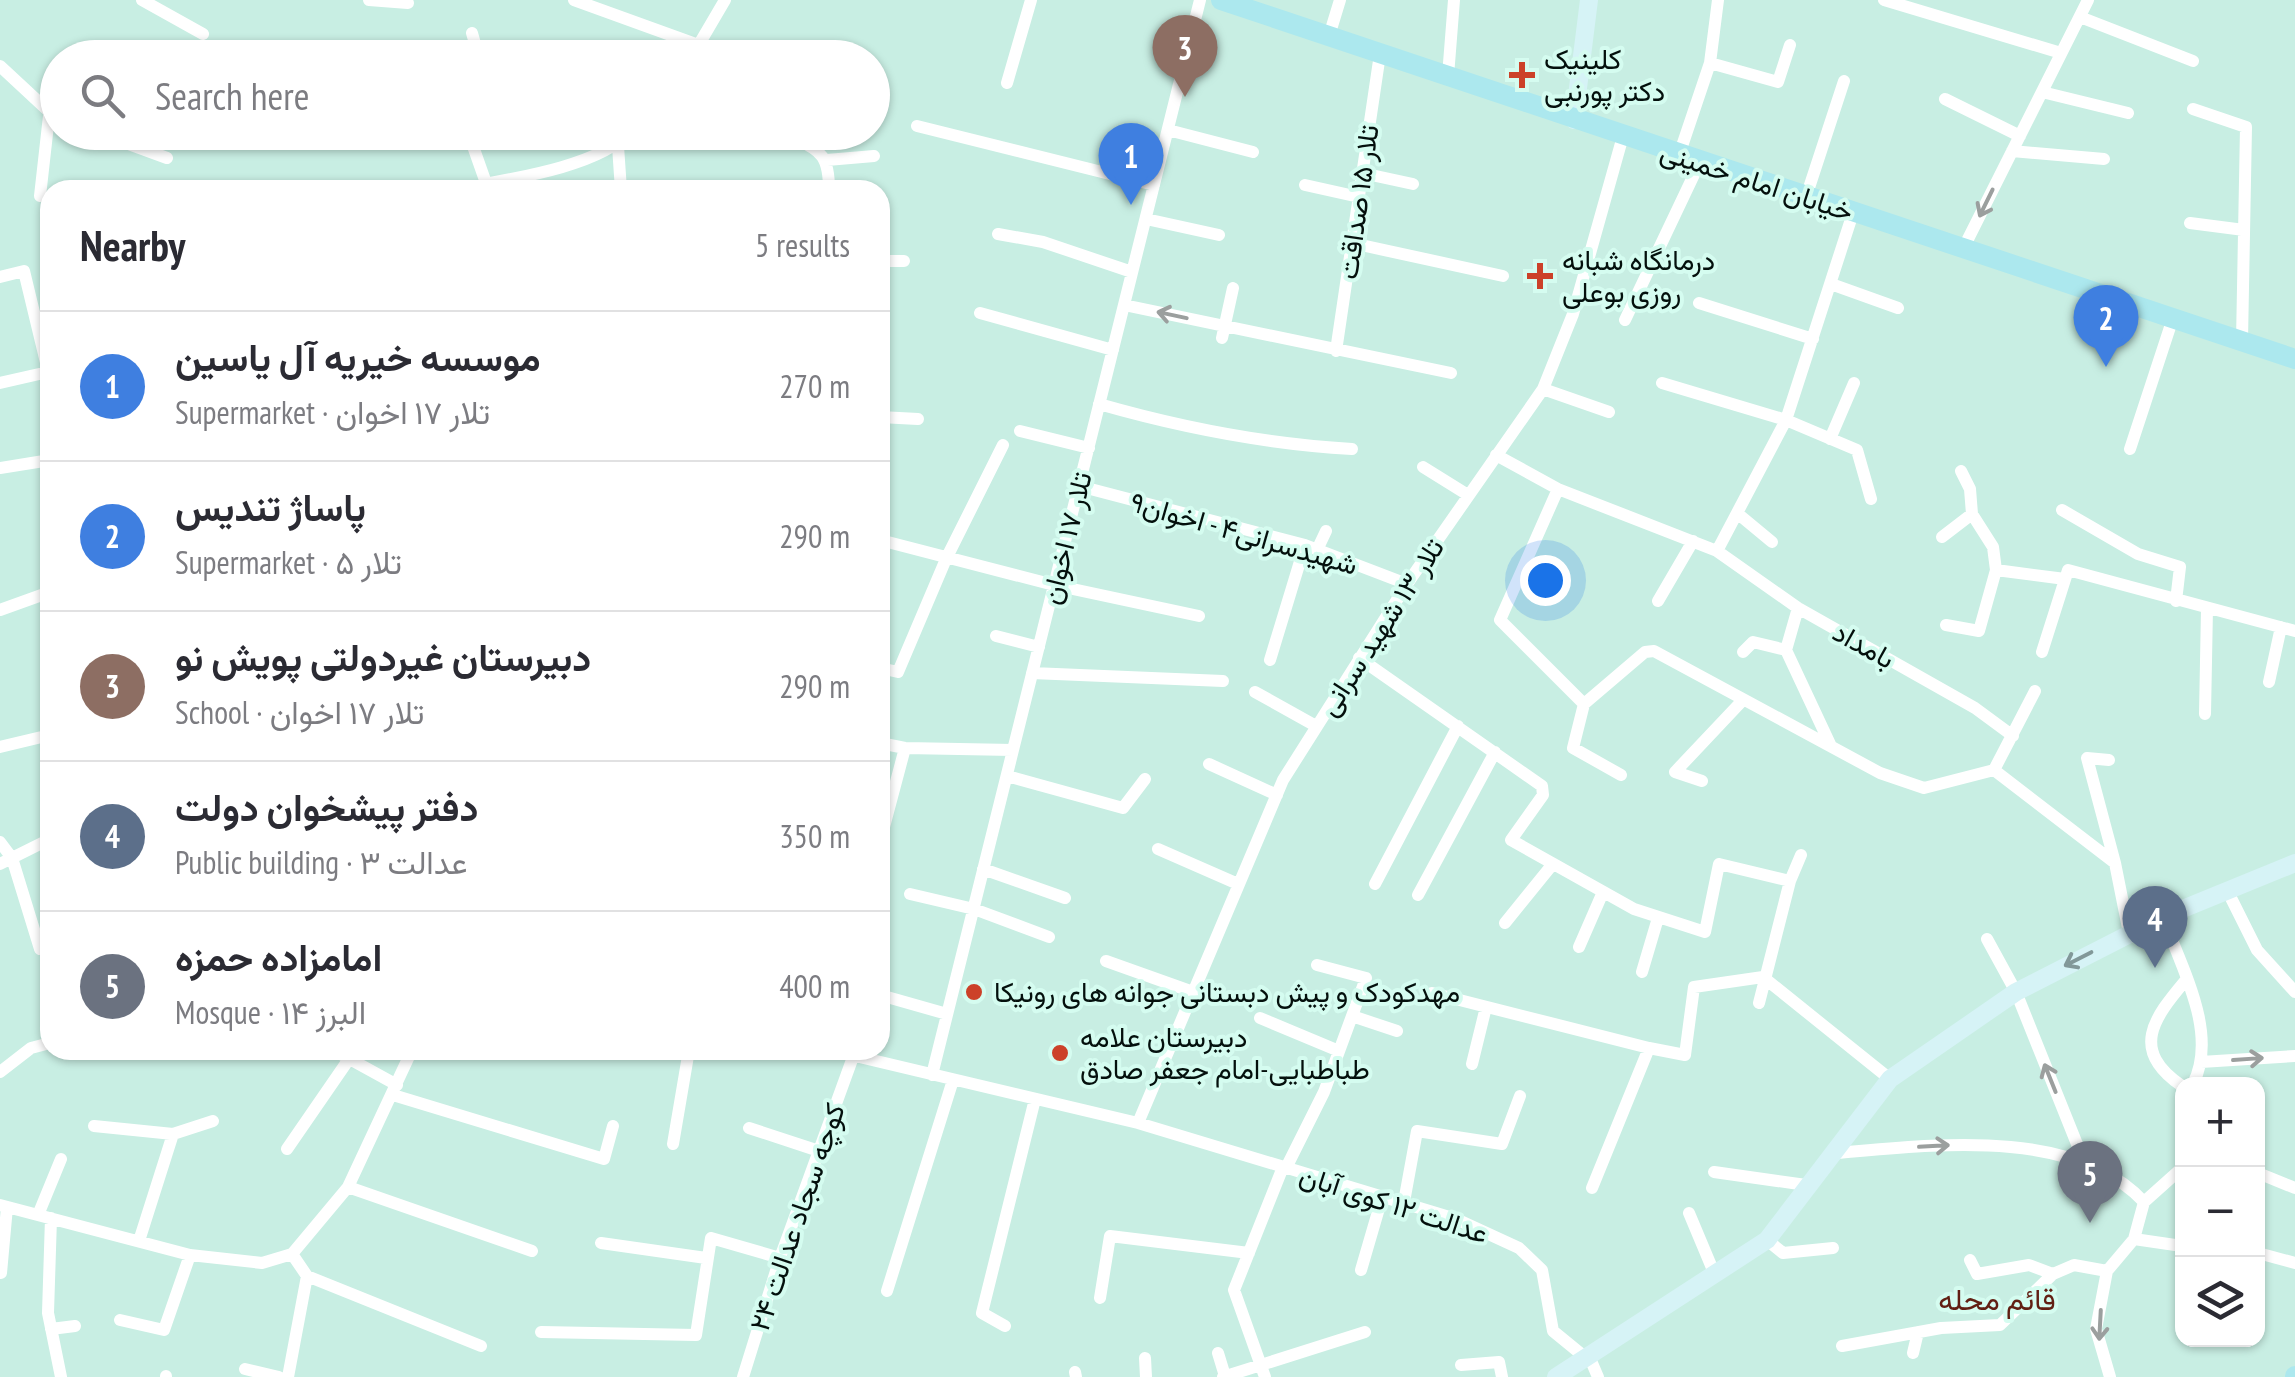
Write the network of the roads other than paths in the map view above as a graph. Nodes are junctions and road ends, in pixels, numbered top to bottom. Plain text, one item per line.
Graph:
1 (142, 0) edge
2 (371, 0) edge
3 (574, 0) edge
4 (725, 0) edge
5 (1031, 0) edge
6 (1200, 0) edge
7 (1220, 0) edge
8 (1340, 0) edge
9 (1454, 0) edge
10 (1589, 0) edge
11 (1718, 0) edge
12 (1884, 0) edge
13 (2088, 0) edge
14 (408, 3) dead end
15 (1245, 4) edge
16 (2080, 17) junction
17 (472, 33) dead end
18 (203, 34) dead end
19 (1328, 36) junction
20 (474, 40) edge
21 (684, 40) edge
22 (704, 40) edge
23 (1790, 45) dead end
24 (2062, 53) junction
25 (1380, 54) junction
26 (2193, 62) dead end
27 (1710, 63) junction
28 (0, 66) edge
29 (1448, 76) junction
30 (1844, 81) dead end
31 (1007, 83) dead end
32 (2042, 92) junction
33 (1945, 99) dead end
34 (40, 104) edge
35 (2193, 109) dead end
36 (2128, 113) dead end
37 (1574, 120) junction
38 (918, 126) dead end
39 (1168, 130) junction
40 (1623, 136) junction
41 (2020, 136) junction
42 (48, 150) edge
43 (145, 150) edge
44 (474, 150) edge
45 (608, 150) edge
46 (618, 150) edge
47 (811, 150) edge
48 (2012, 151) junction
49 (1253, 152) dead end
50 (1679, 155) junction
51 (874, 156) dead end
52 (167, 158) dead end
53 (2104, 159) dead end
54 (826, 160) junction
55 (1700, 162) junction
56 (1362, 173) junction
57 (43, 180) edge
58 (485, 180) edge
59 (535, 180) edge
60 (620, 180) edge
61 (828, 180) edge
62 (1413, 184) dead end
63 (1154, 185) junction
64 (1305, 185) dead end
65 (1359, 197) junction
66 (1806, 197) junction
67 (1853, 213) junction
68 (1146, 219) junction
69 (2190, 222) dead end
70 (2244, 230) junction
71 (998, 234) dead end
72 (1219, 235) dead end
73 (1352, 243) junction
74 (1963, 249) junction
75 (890, 261) edge
76 (904, 261) dead end
77 (1132, 272) junction
78 (1504, 276) dead end
79 (0, 277) edge
80 (1831, 284) junction
81 (1233, 288) dead end
82 (1699, 303) dead end
83 (1124, 304) junction
84 (1898, 308) dead end
85 (980, 313) dead end
86 (2173, 318) junction
87 (1625, 320) dead end
88 (1223, 332) junction
89 (40, 338) edge
90 (1813, 339) junction
91 (2242, 341) junction
92 (1113, 350) junction
93 (1336, 351) junction
94 (2295, 359) edge
95 (1451, 373) dead end
96 (40, 377) edge
97 (1662, 383) dead end
98 (1854, 383) dead end
99 (0, 384) edge
100 (1543, 389) junction
101 (1099, 404) junction
102 (1609, 412) dead end
103 (890, 418) edge
104 (918, 419) dead end
105 (1786, 420) junction
106 (1020, 432) dead end
107 (1830, 439) junction
108 (1003, 444) dead end
109 (1088, 448) junction
110 (1352, 449) dead end
111 (2130, 449) dead end
112 (1496, 455) junction
113 (40, 462) edge
114 (1423, 466) dead end
115 (0, 468) edge
116 (1961, 471) dead end
117 (1079, 486) junction
118 (1558, 489) junction
119 (1468, 495) junction
120 (1871, 499) dead end
121 (2062, 510) dead end
122 (1737, 513) junction
123 (1972, 514) junction
124 (1326, 531) dead end
125 (1942, 537) dead end
126 (1693, 541) junction
127 (1772, 542) dead end
128 (890, 543) edge
129 (1311, 548) junction
130 (1717, 550) junction
131 (946, 559) junction
132 (1996, 570) junction
133 (2065, 579) junction
134 (1407, 584) junction
135 (1054, 585) junction
136 (40, 596) edge
137 (2176, 600) junction
138 (1658, 601) dead end
139 (1798, 608) junction
140 (2206, 608) junction
141 (0, 610) edge
142 (1199, 616) dead end
143 (1946, 625) dead end
144 (2288, 629) edge
145 (996, 636) dead end
146 (1039, 647) junction
147 (1786, 650) junction
148 (1743, 652) dead end
149 (2042, 652) dead end
150 (1359, 658) junction
151 (1270, 660) dead end
152 (890, 670) edge
153 (1032, 673) junction
154 (1223, 681) dead end
155 (2269, 682) dead end
156 (2035, 691) dead end
157 (1255, 692) dead end
158 (1742, 701) junction
159 (1584, 704) junction
160 (2204, 714) dead end
161 (1316, 726) junction
162 (1458, 726) junction
163 (2013, 736) junction
164 (40, 737) edge
165 (890, 745) edge
166 (1831, 745) junction
167 (0, 748) edge
168 (905, 748) junction
169 (1013, 750) junction
170 (1495, 752) junction
171 (2109, 760) dead end
172 (1210, 764) dead end
173 (1994, 770) junction
174 (1621, 775) dead end
175 (1006, 776) junction
176 (1145, 778) dead end
177 (1702, 781) dead end
178 (1277, 796) junction
179 (890, 804) edge
180 (0, 842) edge
181 (40, 844) edge
182 (1158, 849) dead end
183 (1802, 855) dead end
184 (6, 861) edge
185 (2115, 863) junction
186 (2295, 863) edge
187 (1552, 865) junction
188 (984, 869) junction
189 (1790, 881) junction
190 (1238, 884) junction
191 (1375, 884) dead end
192 (2226, 890) junction
193 (1603, 892) junction
194 (910, 894) dead end
195 (1418, 895) dead end
196 (1065, 898) dead end
197 (974, 909) junction
198 (2164, 917) junction
199 (1658, 918) junction
200 (1504, 923) dead end
201 (2129, 934) junction
202 (40, 937) edge
203 (1049, 937) dead end
204 (1986, 939) dead end
205 (1578, 947) dead end
206 (1106, 961) dead end
207 (1317, 965) dead end
208 (1642, 972) dead end
209 (1763, 978) junction
210 (2185, 981) junction
211 (1193, 992) junction
212 (2016, 992) junction
213 (2295, 992) edge
214 (1432, 993) dead end
215 (890, 998) edge
216 (1759, 1003) dead end
217 (1486, 1007) junction
218 (947, 1014) junction
219 (1352, 1016) junction
220 (1260, 1018) dead end
221 (1397, 1031) dead end
222 (40, 1046) edge
223 (1649, 1048) junction
224 (1339, 1051) junction
225 (2295, 1056) edge
226 (340, 1060) edge
227 (350, 1060) edge
228 (408, 1060) edge
229 (688, 1060) edge
230 (851, 1060) edge
231 (865, 1060) edge
232 (2201, 1062) junction
233 (1472, 1064) dead end
234 (0, 1072) edge
235 (932, 1075) junction
236 (2196, 1077) edge
237 (2175, 1078) edge
238 (953, 1080) junction
239 (1890, 1080) junction
240 (395, 1090) junction
241 (1520, 1096) dead end
242 (1035, 1099) junction
243 (213, 1122) dead end
244 (1138, 1122) junction
245 (94, 1126) dead end
246 (613, 1126) dead end
247 (748, 1128) dead end
248 (173, 1134) junction
249 (672, 1144) dead end
250 (287, 1149) dead end
251 (819, 1150) junction
252 (1837, 1153) junction
253 (61, 1159) dead end
254 (2085, 1164) junction
255 (1284, 1168) junction
256 (1714, 1172) dead end
257 (2175, 1174) edge
258 (2265, 1175) edge
259 (1806, 1184) junction
260 (348, 1187) junction
261 (1592, 1188) dead end
262 (2295, 1188) edge
263 (1382, 1198) junction
264 (1404, 1202) junction
265 (2144, 1202) junction
266 (3, 1206) edge
267 (1689, 1213) dead end
268 (44, 1217) junction
269 (2134, 1239) junction
270 (1767, 1240) junction
271 (140, 1241) junction
272 (601, 1243) dead end
273 (2175, 1245) edge
274 (1833, 1248) dead end
275 (532, 1251) dead end
276 (1249, 1253) junction
277 (292, 1254) junction
278 (190, 1255) junction
279 (2265, 1255) edge
280 (706, 1258) junction
281 (780, 1258) junction
282 (1970, 1260) dead end
283 (2295, 1263) edge
284 (1361, 1270) dead end
285 (2107, 1271) junction
286 (1, 1272) edge
287 (2053, 1274) junction
288 (1716, 1275) junction
289 (307, 1276) junction
290 (886, 1291) dead end
291 (1100, 1298) dead end
292 (120, 1320) dead end
293 (75, 1326) dead end
294 (1005, 1326) dead end
295 (52, 1329) junction
296 (542, 1332) dead end
297 (1366, 1332) dead end
298 (1918, 1332) junction
299 (482, 1346) dead end
300 (1842, 1346) dead end
301 (1218, 1353) dead end
302 (1913, 1353) dead end
303 (1587, 1357) junction
304 (1145, 1358) dead end
305 (1461, 1365) dead end
306 (245, 1369) dead end
307 (1263, 1370) edge
308 (61, 1377) edge
309 (278, 1377) edge
310 (288, 1377) edge
311 (743, 1377) edge
312 (1146, 1377) edge
313 (1224, 1377) edge
314 (1502, 1377) edge
315 (1556, 1377) edge
316 (1598, 1377) edge
317 (2110, 1377) edge

1 - 18 street
2 - 14 street
3 - 21 street
4 - 22 street
5 - 31 street
6 - 39 street, تلار ۱۷ اخوان
7 - 15 main road, خیابان امام خمینی
8 - 19 street
9 - 29 street
10 - 37 main road
11 - 27 street
12 - 24 street
13 - 16 street
15 - 19 main road, خیابان امام خمینی
16 - 24 street
16 - 26 street
17 - 20 street
19 - 25 main road, خیابان امام خمینی
23 - 27 street
24 - 32 street
25 - 29 main road, خیابان امام خمینی
25 - 56 street, تلار ۱۵ صداقت
27 - 50 street
28 - 34 street
29 - 37 main road, خیابان امام خمینی
30 - 66 street
32 - 36 street
32 - 41 street
33 - 41 street
35 - 70 street
37 - 40 main road, خیابان امام خمینی
38 - 63 street
39 - 49 street
39 - 63 street, تلار ۱۷ اخوان
40 - 50 main road, خیابان امام خمینی
40 - 100 street, تلار ۱۳ شهید سرانی
41 - 48 street
42 - 57 street
43 - 52 street
44 - 58 street
45 - 59 street
46 - 60 street
47 - 54 street
48 - 53 street
48 -> 74 street
50 - 55 main road, خیابان امام خمینی
51 - 54 street
54 - 61 street
55 - 66 main road, خیابان امام خمینی
55 - 87 street
56 - 62 street
56 - 65 street, تلار ۱۵ صداقت
63 - 68 street, تلار ۱۷ اخوان
64 - 65 street
65 - 73 street, تلار ۱۵ صداقت
66 - 67 main road, خیابان امام خمینی
67 - 74 main road, خیابان امام خمینی
67 - 80 street
68 - 72 street
68 - 77 street, تلار ۱۷ اخوان
69 - 70 street
70 - 91 street
71 - 77 street
73 - 78 street
73 - 93 street, تلار ۱۵ صداقت
74 - 86 main road, خیابان امام خمینی
75 - 76 street
77 - 83 street, تلار ۱۷ اخوان
79 - 89 street
80 - 84 street
80 - 90 street
81 - 88 street
82 - 90 street
88 -> 83 street
83 - 92 street, تلار ۱۷ اخوان
85 - 92 street
86 - 91 main road, خیابان امام خمینی
86 - 111 street
88 - 93 street
90 - 105 street
91 - 94 main road, خیابان امام خمینی
92 - 101 street, تلار ۱۷ اخوان
93 - 95 street
96 - 99 street
97 - 105 street
98 - 107 street
100 - 102 street
100 - 112 street, تلار ۱۳ شهید سرانی
101 - 109 street, تلار ۱۷ اخوان
101 - 110 street
103 - 104 street
105 - 107 street
105 - 122 street
106 - 109 street
107 - 120 street
108 - 131 street
109 - 117 street, تلار ۱۷ اخوان
112 - 118 street, بامداد
112 - 119 street, تلار ۱۳ شهید سرانی
113 - 115 street
114 - 119 street
116 - 123 street
117 - 129 street, شهیدسرانی۴ - اخوان۹
117 - 135 street, تلار ۱۷ اخوان
118 - 126 street, بامداد
118 - 159 street
119 - 134 street, تلار ۱۳ شهید سرانی
121 - 137 street
122 - 127 street
122 - 130 street
123 - 125 street
123 - 132 street
124 - 129 street
126 - 130 street, بامداد
126 - 138 street
128 - 131 street
129 - 134 street, شهیدسرانی۴ - اخوان۹
129 - 151 street
130 - 139 street, بامداد
131 - 135 street
131 - 152 street
132 - 133 street
132 - 143 street
133 - 137 street
133 - 149 street
134 - 150 street, تلار ۱۳ شهید سرانی
135 - 142 street
135 - 146 street, تلار ۱۷ اخوان
136 - 141 street
137 - 140 street
139 - 147 street
139 - 163 street, بامداد
140 - 144 street
140 - 160 street
144 - 155 street
145 - 146 street
146 - 153 street, تلار ۱۷ اخوان
147 - 148 street
147 - 166 street
150 - 161 street, تلار ۱۳ شهید سرانی
150 - 162 street
153 - 154 street
153 - 169 street, تلار ۱۷ اخوان
156 - 163 street
157 - 161 street
158 - 159 street
158 - 166 street
158 - 177 street
159 - 174 street
161 - 178 street, تلار ۱۳ شهید سرانی
162 - 170 street
162 - 191 street
163 - 173 street
164 - 167 street
165 - 168 street
166 - 173 street
168 - 169 street
168 - 179 street
169 - 175 street, تلار ۱۷ اخوان
170 - 187 street
170 - 195 street
171 - 185 street
172 - 178 street
173 - 185 street
175 - 176 street
175 - 188 street, تلار ۱۷ اخوان
178 - 190 street, تلار ۱۳ شهید سرانی
180 - 184 street
181 - 184 street
182 - 190 street
183 - 189 street
184 - 202 street
185 - 201 street
186 - 192 main road
187 - 193 street
187 - 200 street
188 - 196 street
188 - 197 street, تلار ۱۷ اخوان
189 - 199 street
189 - 209 street
190 - 211 street, تلار ۱۳ شهید سرانی
192 - 198 main road
192 - 213 street
193 - 199 street
193 - 205 street
194 - 197 street
197 - 203 street
197 - 218 street, تلار ۱۷ اخوان
198 - 201 main road
198 - 210 street
199 - 208 street
201 -> 212 main road
204 - 212 street
206 - 211 street
207 - 219 street
209 - 216 street
209 - 223 street
209 - 239 street
210 - 232 street
210 - 237 street
211 - 244 street, تلار ۱۳ شهید سرانی
212 - 239 main road
254 -> 212 street
214 - 217 street
215 - 218 street
217 - 223 street
217 - 233 street
218 - 235 street, تلار ۱۷ اخوان
219 - 221 street
219 - 224 street
220 - 224 street
222 - 234 street
223 - 261 street
224 - 255 street
232 -> 225 street
226 - 250 street
227 - 240 street
228 - 240 street
229 - 249 street
230 - 251 street, کوچه سجاد عدالت ۲۴
231 - 235 street, عدالت ۱۲ کوی آبان
232 - 236 street
235 - 238 street, عدالت ۱۲ کوی آبان
238 - 242 street, عدالت ۱۲ کوی آبان
238 - 290 street
239 - 252 main road
240 - 246 street
240 - 260 street
241 - 264 street
242 - 244 street, عدالت ۱۲ کوی آبان
242 - 294 street
243 - 248 street
244 - 255 street, عدالت ۱۲ کوی آبان
245 - 248 street
247 - 251 street
248 - 271 street
251 - 281 street, کوچه سجاد عدالت ۲۴
252 -> 254 street
252 - 259 main road
253 - 268 street
254 - 265 street
255 - 263 street, عدالت ۱۲ کوی آبان
255 - 276 street
256 - 259 street
257 - 265 street
258 - 262 street
259 - 270 main road
260 - 275 street
260 - 277 street
263 - 264 street, عدالت ۱۲ کوی آبان
263 - 284 street
264 - 303 street, عدالت ۱۲ کوی آبان
265 - 269 street
266 - 268 street
266 - 286 street
267 - 288 street
268 - 271 street
268 - 295 street
269 - 273 street
269 - 285 street
270 - 274 street
270 - 288 main road
271 - 278 street
272 - 280 street
276 - 291 street
276 - 307 street
277 - 278 street
277 - 289 street
278 - 292 street
279 - 283 street
280 - 281 street
280 - 296 street
281 - 311 street, کوچه سجاد عدالت ۲۴
282 - 287 street
285 - 287 street
285 -> 317 street
287 - 298 street
288 - 303 main road
289 - 299 street
289 - 310 street
293 - 295 street
295 - 308 street
297 - 307 street
298 - 300 street
298 - 302 street
301 - 313 street
303 - 315 main road
303 - 316 street
304 - 312 street
305 - 314 street
306 - 309 street
307 - 313 street

